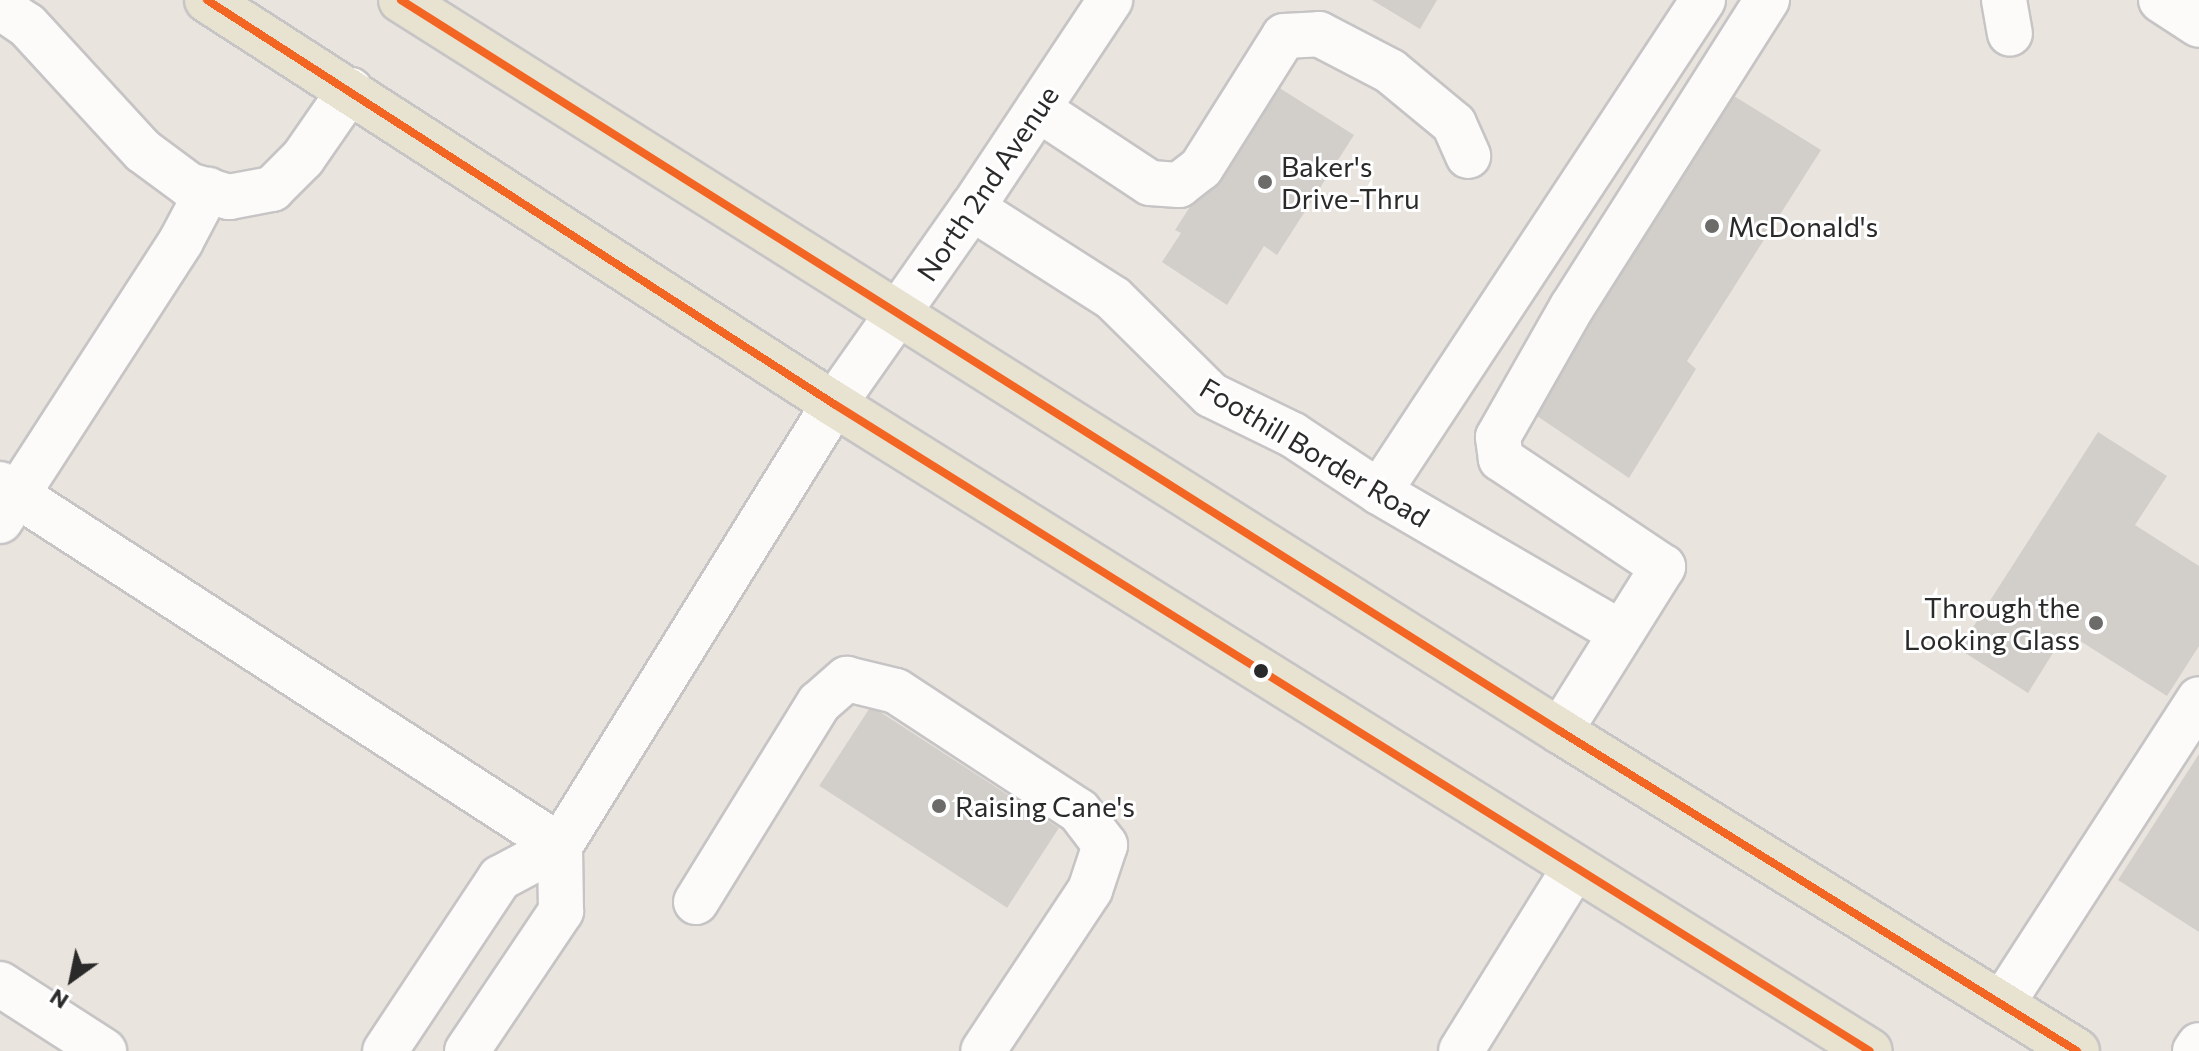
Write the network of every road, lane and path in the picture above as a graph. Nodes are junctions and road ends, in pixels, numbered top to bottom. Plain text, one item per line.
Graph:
1 (207, 0) edge
2 (1110, 0) edge
3 (1703, 0) edge
4 (2161, 0) edge
5 (406, 1) edge
6 (1773, 1) edge
7 (0, 7) edge
8 (2199, 25) edge
9 (350, 90) junction
10 (1038, 109) junction
11 (1468, 156) dead end
12 (208, 190) junction
13 (972, 208) junction
14 (898, 313) junction
15 (834, 404) junction
16 (1379, 492) junction
17 (6, 500) edge
18 (1621, 633) junction
19 (2199, 699) edge
20 (1560, 731) junction
21 (560, 846) junction
22 (1575, 867) junction
23 (696, 902) dead end
24 (0, 984) edge
25 (2002, 1004) junction
26 (2199, 1045) edge
27 (104, 1051) edge
28 (385, 1051) edge
29 (467, 1051) edge
30 (983, 1051) edge
31 (1461, 1051) edge
32 (1870, 1051) edge
33 (2077, 1051) edge
34 (2195, 1051) edge

1 - 9 main road
2 - 10 street, North 2nd Avenue
3 - 16 street
4 - 8 street
5 - 14 main road
6 - 18 street
7 - 12 street
9 - 12 street
9 - 15 main road
10 - 11 street
10 - 13 street, North 2nd Avenue
12 - 17 street
13 - 14 street, North 2nd Avenue
13 - 16 street, Foothill Border Road
14 - 15 street, North 2nd Avenue
14 - 20 main road
15 - 21 street, North 2nd Avenue
15 - 22 main road
16 - 18 street, Foothill Border Road
17 - 21 street
18 - 20 street
19 - 25 street
20 - 25 main road
21 - 28 street
21 - 29 street
22 - 31 street
22 - 32 main road
23 - 30 street
24 - 27 street
25 - 33 main road
26 - 34 street

